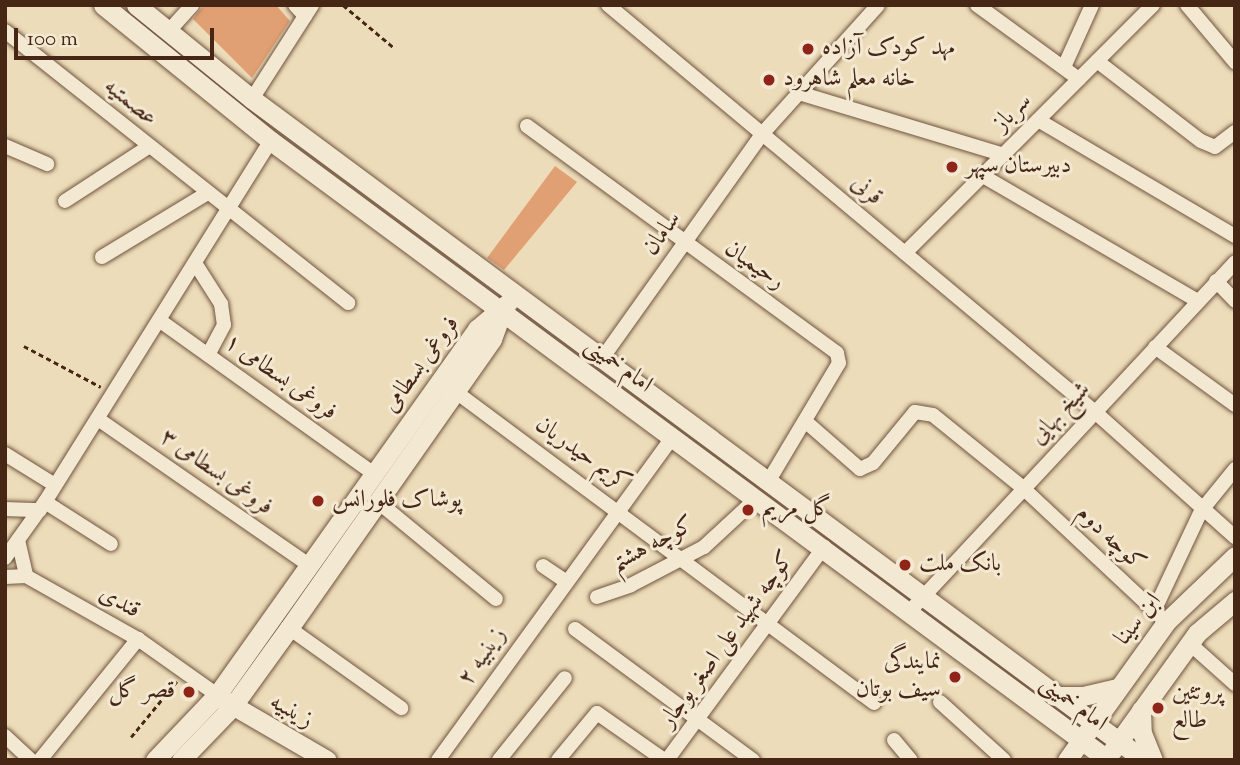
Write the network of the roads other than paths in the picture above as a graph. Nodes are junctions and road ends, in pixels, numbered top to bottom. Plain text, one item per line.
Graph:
1 (103, 5) edge
2 (136, 5) edge
3 (192, 5) edge
4 (608, 5) edge
5 (878, 5) edge
6 (977, 5) edge
7 (1091, 5) edge
8 (1153, 5) edge
9 (1187, 5) edge
10 (304, 9) edge
11 (5, 31) edge
12 (168, 32) junction
13 (1097, 61) junction
14 (1235, 62) edge
15 (1065, 67) junction
16 (1079, 79) junction
17 (799, 93) junction
18 (252, 99) junction
19 (1038, 120) junction
20 (527, 126) dead end
21 (1235, 132) edge
22 (762, 134) junction
23 (271, 141) junction
24 (5, 146) edge
25 (148, 147) junction
26 (1004, 155) junction
27 (47, 164) dead end
28 (983, 176) junction
29 (206, 194) junction
30 (65, 201) dead end
31 (227, 211) junction
32 (1235, 236) edge
33 (683, 244) junction
34 (905, 253) junction
35 (102, 257) dead end
36 (1235, 262) edge
37 (195, 263) junction
38 (1216, 281) junction
39 (514, 295) junction
40 (1198, 301) junction
41 (1235, 301) edge
42 (348, 303) dead end
43 (502, 311) junction
44 (159, 320) junction
45 (1155, 347) junction
46 (208, 355) junction
47 (601, 360) junction
48 (456, 392) junction
49 (1235, 405) edge
50 (1094, 412) junction
51 (98, 419) junction
52 (805, 421) junction
53 (673, 437) junction
54 (5, 454) edge
55 (1235, 469) edge
56 (374, 474) junction
57 (55, 485) junction
58 (1023, 488) junction
59 (763, 490) junction
60 (377, 501) junction
61 (43, 506) junction
62 (5, 509) edge
63 (622, 511) junction
64 (1202, 511) junction
65 (1235, 537) edge
66 (18, 540) junction
67 (111, 544) dead end
68 (824, 547) junction
69 (681, 556) junction
70 (1235, 556) edge
71 (5, 558) edge
72 (309, 565) junction
73 (543, 566) dead end
74 (26, 576) junction
75 (5, 577) edge
76 (565, 581) junction
77 (597, 597) dead end
78 (496, 599) dead end
79 (1235, 601) edge
80 (916, 604) junction
81 (1160, 616) junction
82 (770, 623) junction
83 (289, 628) junction
84 (575, 629) dead end
85 (138, 639) junction
86 (1189, 643) junction
87 (565, 678) dead end
88 (1235, 684) edge
89 (1117, 688) junction
90 (1054, 696) junction
91 (224, 701) junction
92 (940, 702) dead end
93 (874, 704) dead end
94 (401, 708) dead end
95 (1141, 710) junction
96 (698, 719) junction
97 (1054, 721) junction
98 (1092, 724) junction
99 (5, 736) edge
100 (894, 740) dead end
101 (1080, 741) junction
102 (1118, 742) junction
103 (31, 760) edge
104 (40, 760) edge
105 (155, 760) edge
106 (181, 760) edge
107 (327, 760) edge
108 (438, 760) edge
109 (499, 760) edge
110 (558, 760) edge
111 (666, 760) edge
112 (753, 760) edge
113 (911, 760) edge
114 (1004, 760) edge
115 (1060, 760) edge
116 (1067, 760) edge
117 (1107, 760) edge
118 (1144, 760) edge
119 (1153, 760) edge

1 - 23 main road, امام خمینی
2 - 12 main road, امام خمینی
3 - 12 street
4 - 22 street, قرنی
5 - 17 street, سامان
6 - 15 street
7 - 15 street
8 - 13 street, سرباز
9 - 14 street
10 - 18 street
11 - 25 street, عصمتیه
12 - 18 main road, امام خمینی
13 - 16 street, سرباز
13 - 21 street
15 - 16 street
16 - 19 street, سرباز
17 - 22 street, سامان
17 - 26 street
18 - 39 main road, امام خمینی
19 - 26 street, سرباز
19 - 32 street
20 - 33 street, رحیمیان
22 - 33 street, سامان
22 - 34 street, قرنی
23 - 31 street
23 - 43 main road, امام خمینی
24 - 27 street
25 - 29 street, عصمتیه
25 - 30 street
26 - 28 street, سرباز
28 - 34 street, سرباز
28 - 40 street
29 - 31 street, عصمتیه
29 - 35 street
31 - 37 street
31 - 42 street, عصمتیه
33 - 47 street, سامان
33 - 52 street, رحیمیان
34 - 50 street, قرنی
36 - 38 street, شیخ بهایی
37 - 44 street
37 - 46 street
38 - 40 street, شیخ بهایی
38 - 41 street
39 - 43 main road
39 - 47 main road, امام خمینی
40 - 45 street, شیخ بهایی
43 - 48 main road, فروغی بسطامی
43 - 53 main road, امام خمینی
43 - 56 main road, فروغی بسطامی
44 - 46 street, فروغی بسطامی ۱
44 - 51 street
45 - 49 street
45 - 50 street, شیخ بهایی
46 - 56 street, فروغی بسطامی ۱
47 - 59 main road, امام خمینی
48 - 60 main road, فروغی بسطامی
48 - 63 street, کریم حیدریان
50 - 58 street, شیخ بهایی
50 - 64 street, قرنی
51 - 57 street
51 - 72 street, فروغی بسطامی ۳
52 - 58 street, کوچه دوم
52 - 59 street, رحیمیان
53 - 59 main road, امام خمینی
53 - 63 street, زینبیه ۲
54 - 57 street
55 - 64 street
56 - 72 main road, فروغی بسطامی
57 - 61 street
58 - 80 street, شیخ بهایی
58 - 81 street, کوچه دوم
59 - 68 main road, امام خمینی
59 - 69 street, کوچه هشتم
59 - 80 main road, امام خمینی
60 - 78 street
60 - 83 main road, فروغی بسطامی
61 - 62 street
61 - 66 street
61 - 67 street
63 - 69 street, کریم حیدریان
63 - 76 street, زینبیه ۲
64 - 65 street, قرنی
64 - 81 street
66 - 71 street
66 - 74 street
68 - 80 main road, امام خمینی
68 - 82 street, کوچه شهید علی اصغر بوجار
69 - 77 street, کوچه هشتم
69 - 82 street, کریم حیدریان
70 - 81 main road, ابن سینا
72 - 91 main road, فروغی بسطامی
73 - 76 street
74 - 75 street
74 - 85 street, قندی
76 - 108 street, زینبیه ۲
79 - 86 main road
80 - 90 main road, امام خمینی
80 - 97 main road, امام خمینی
81 - 89 main road, ابن سینا
82 - 93 street
82 - 96 street, کوچه شهید علی اصغر بوجار
83 - 91 main road, فروغی بسطامی
83 - 94 street
84 - 96 street
85 - 91 street, قندی
85 - 104 street
86 - 88 street
86 - 95 main road
87 - 109 street
89 - 90 main road
89 - 98 main road, ابن سینا
90 - 98 main road, امام خمینی
91 - 105 main road, فروغی بسطامی
91 - 106 main road, فروغی بسطامی
91 - 107 main road, زینبیه
92 - 114 street
95 - 102 main road
95 - 119 main road
96 - 111 street, کوچه شهید علی اصغر بوجار
96 - 112 street
97 - 101 main road, امام خمینی
97 - 115 main road
98 - 101 main road, ابن سینا
98 - 102 main road, امام خمینی
99 - 103 street
100 - 113 street
101 - 116 main road, ابن سینا
101 - 117 main road, امام خمینی
102 - 117 main road
102 - 118 main road, امام خمینی
110 - 111 street

